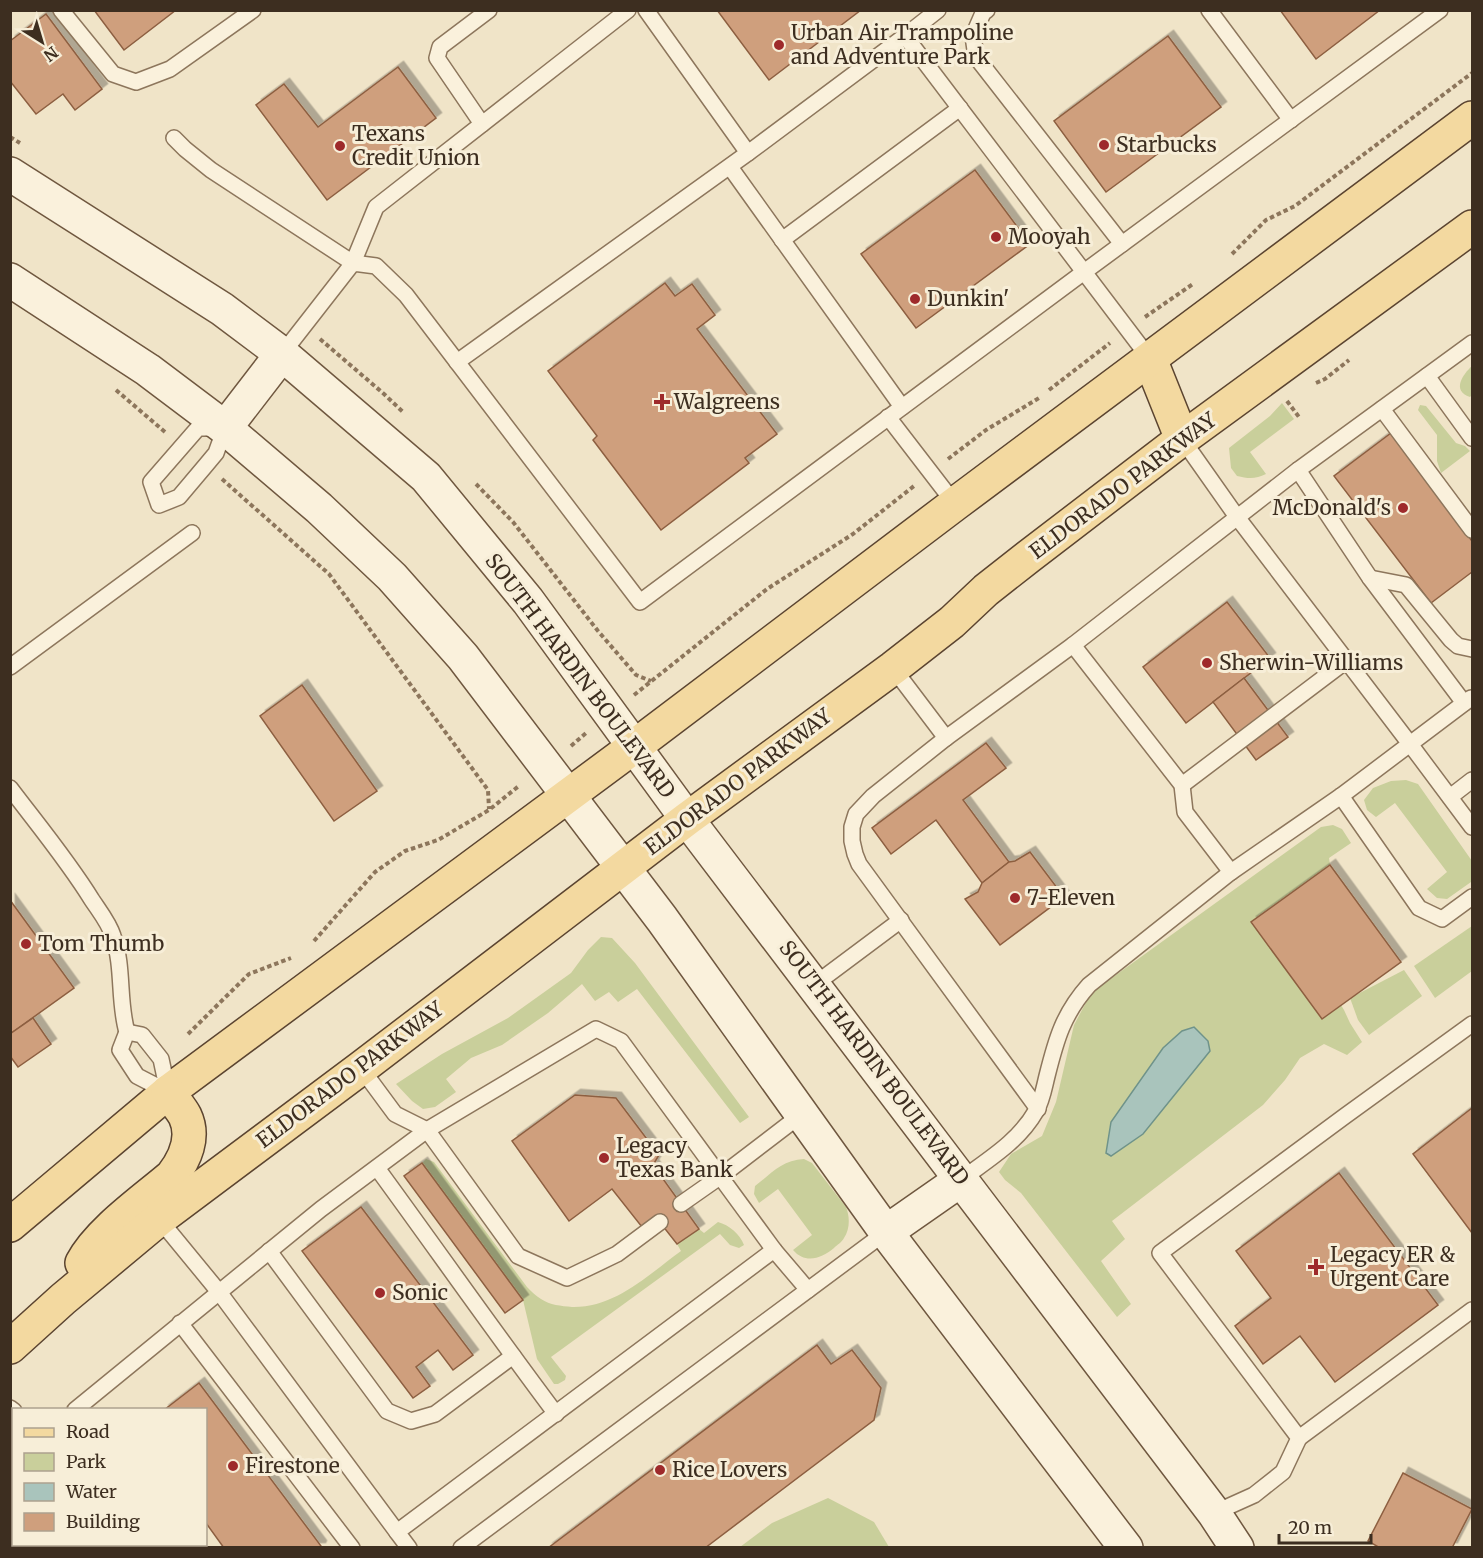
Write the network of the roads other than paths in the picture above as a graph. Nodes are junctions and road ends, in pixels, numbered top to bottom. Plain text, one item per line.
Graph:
1 (61, 10) edge
2 (253, 10) edge
3 (489, 10) edge
4 (628, 10) edge
5 (646, 10) edge
6 (938, 10) edge
7 (987, 10) edge
8 (1209, 10) edge
9 (1440, 10) edge
10 (904, 36) junction
11 (960, 108) junction
12 (1473, 118) edge
13 (1291, 120) junction
14 (482, 124) junction
15 (174, 138) dead end
16 (748, 153) junction
17 (730, 167) junction
18 (10, 174) edge
19 (1473, 227) edge
20 (782, 240) junction
21 (1122, 244) junction
22 (353, 264) junction
23 (1084, 272) junction
24 (10, 280) edge
25 (1473, 343) edge
26 (282, 354) junction
27 (1150, 359) junction
28 (458, 362) junction
29 (1427, 376) junction
30 (902, 407) junction
31 (1382, 409) junction
32 (888, 417) junction
33 (225, 428) junction
34 (1473, 438) edge
35 (1182, 439) junction
36 (1298, 470) junction
37 (955, 504) junction
38 (1237, 517) junction
39 (1473, 530) edge
40 (192, 533) dead end
41 (1370, 578) junction
42 (1073, 645) junction
43 (1473, 650) edge
44 (1346, 661) junction
45 (10, 667) edge
46 (893, 668) junction
47 (1468, 700) edge
48 (946, 738) junction
49 (1410, 744) junction
50 (635, 747) junction
51 (1473, 780) edge
52 (1182, 784) junction
53 (10, 788) edge
54 (568, 795) junction
55 (1341, 796) junction
56 (1450, 797) junction
57 (687, 819) junction
58 (1473, 827) edge
59 (623, 867) junction
60 (1231, 872) junction
61 (1473, 897) edge
62 (901, 920) junction
63 (814, 985) junction
64 (1473, 1024) edge
65 (127, 1032) junction
66 (361, 1068) junction
67 (168, 1092) junction
68 (1038, 1109) junction
69 (802, 1114) junction
70 (427, 1130) junction
71 (377, 1168) junction
72 (721, 1176) junction
73 (962, 1179) junction
74 (681, 1204) dead end
75 (159, 1219) junction
76 (660, 1222) dead end
77 (10, 1225) edge
78 (886, 1232) junction
79 (774, 1250) junction
80 (269, 1251) junction
81 (808, 1290) junction
82 (219, 1292) junction
83 (63, 1299) junction
84 (1473, 1310) edge
85 (180, 1323) junction
86 (10, 1347) edge
87 (513, 1356) junction
88 (77, 1408) edge
89 (556, 1414) junction
90 (1299, 1438) junction
91 (1214, 1513) junction
92 (397, 1532) junction
93 (352, 1548) edge
94 (409, 1548) edge
95 (461, 1548) edge
96 (1126, 1548) edge
97 (1237, 1548) edge

1 - 2 lane
3 - 14 lane
4 - 14 lane
5 - 16 lane
6 - 10 lane
7 - 21 lane
8 - 13 lane
9 - 13 lane
10 - 11 lane
10 - 16 lane
11 - 20 lane
11 - 23 lane
12 - 27 main road
13 - 21 lane
14 - 22 lane
15 - 22 lane
16 - 17 lane
17 - 20 lane
17 - 28 lane
18 - 26 main road, SOUTH HARDIN BOULEVARD
19 - 35 main road, ELDORADO PARKWAY
20 - 30 lane
21 - 23 lane
22 - 26 lane
22 - 28 lane
23 - 27 lane
23 - 30 lane
24 - 33 main road
25 - 29 lane
26 - 33 main road
26 - 50 main road, SOUTH HARDIN BOULEVARD
27 - 35 main road
27 - 37 main road
28 - 32 lane
29 - 31 lane
29 - 34 lane
30 - 32 lane
31 - 36 lane
31 - 39 lane
32 - 37 lane
33 - 33 lane
33 - 54 main road
35 - 38 lane
35 - 46 main road, ELDORADO PARKWAY
36 - 38 lane
36 - 41 lane
37 - 50 main road
38 - 42 lane
38 - 44 lane
40 - 45 lane
41 - 43 lane
41 - 47 lane
42 - 48 lane
42 - 52 lane
44 - 49 lane
44 - 52 lane
46 - 48 lane
46 - 57 main road, ELDORADO PARKWAY
47 - 49 lane
48 - 62 lane
49 - 55 lane
49 - 56 lane
50 - 54 main road
50 - 57 main road, SOUTH HARDIN BOULEVARD
51 - 56 lane
52 - 60 lane
53 - 65 lane
54 - 59 main road
54 - 67 main road
55 - 60 lane
55 - 61 lane
56 - 58 lane
57 - 59 main road, ELDORADO PARKWAY
57 - 63 main road, SOUTH HARDIN BOULEVARD
59 - 66 main road, ELDORADO PARKWAY
59 - 69 main road
60 - 68 lane
62 - 63 lane
62 - 68 lane
63 - 73 main road, SOUTH HARDIN BOULEVARD
64 - 90 lane
65 - 67 lane
65 - 67 lane
66 - 70 lane
66 - 75 main road, ELDORADO PARKWAY
67 - 77 main road
67 - 83 main road
68 - 73 lane
69 - 72 lane
69 - 78 main road
70 - 71 lane
70 - 72 lane
70 - 76 lane
71 - 80 lane
71 - 87 lane
72 - 74 lane
72 - 79 lane
73 - 78 main road
73 - 91 main road, SOUTH HARDIN BOULEVARD
75 - 82 lane
75 - 83 main road, ELDORADO PARKWAY
78 - 81 lane
78 - 96 main road
79 - 81 lane
79 - 89 lane
80 - 82 lane
80 - 87 lane
81 - 95 lane
82 - 85 lane
82 - 92 lane
83 - 86 main road, ELDORADO PARKWAY
84 - 90 lane
85 - 88 lane
85 - 93 lane
87 - 89 lane
89 - 92 lane
90 - 91 lane
91 - 97 main road, SOUTH HARDIN BOULEVARD
92 - 94 lane

